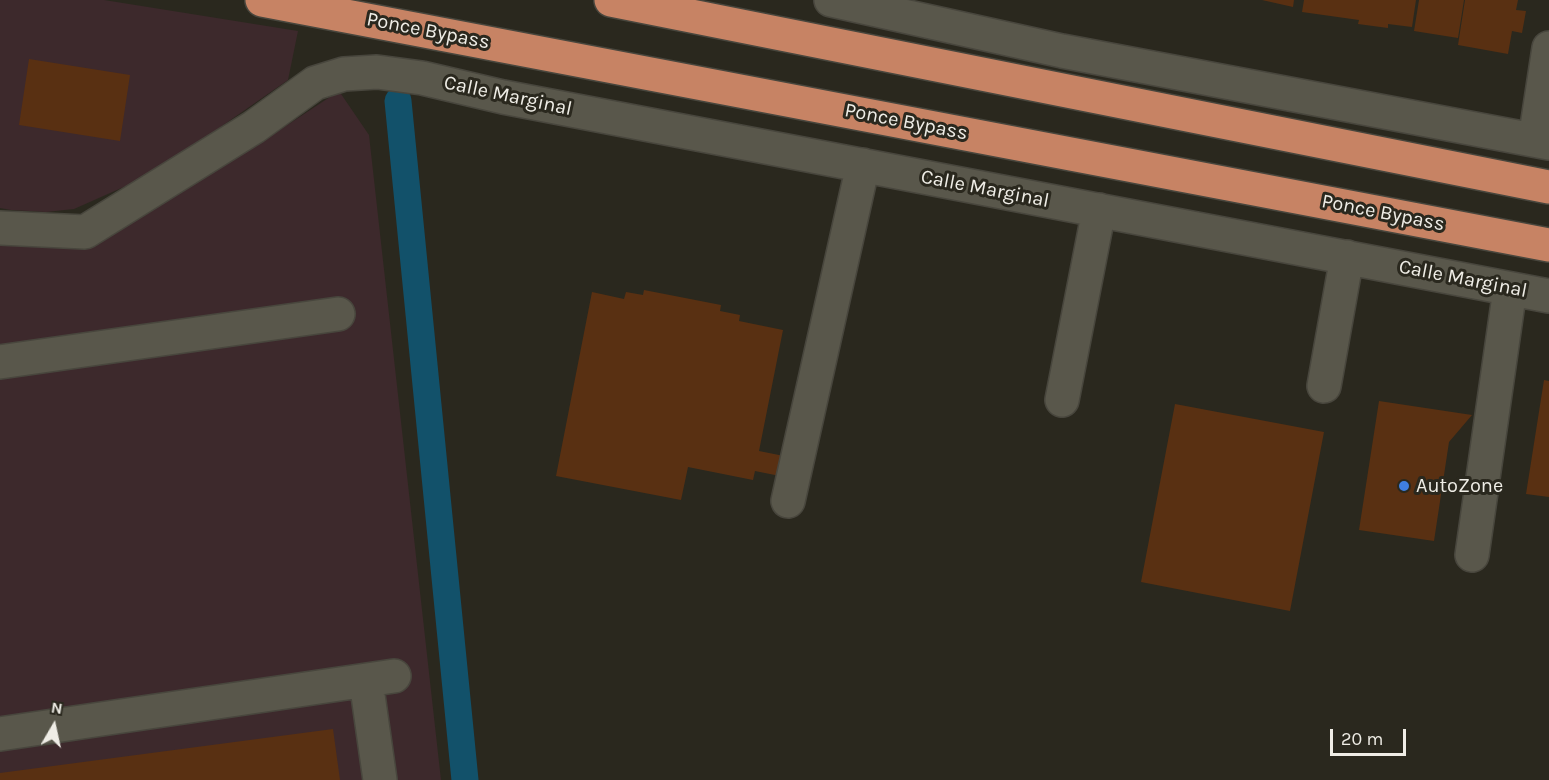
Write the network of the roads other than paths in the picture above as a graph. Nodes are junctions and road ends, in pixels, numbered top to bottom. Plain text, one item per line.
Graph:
1 (262, 0) edge
2 (611, 0) edge
3 (831, 0) edge
4 (1549, 48) edge
5 (1542, 142) edge
6 (863, 165) junction
7 (1549, 187) edge
8 (1099, 210) junction
9 (0, 228) edge
10 (1549, 245) edge
11 (1347, 257) junction
12 (1510, 289) junction
13 (1549, 296) edge
14 (338, 314) dead end
15 (0, 362) edge
16 (1324, 386) dead end
17 (1062, 400) dead end
18 (788, 501) dead end
19 (1472, 555) dead end
20 (0, 734) edge
21 (380, 780) edge

1 - 10 highway, Ponce Bypass
2 - 7 highway
3 - 5 street
4 - 5 street
6 - 8 street, Calle Marginal
6 - 9 street, Calle Marginal
6 - 18 street
8 - 11 street, Calle Marginal
8 - 17 street
11 - 12 street, Calle Marginal
11 - 16 street
12 - 13 street, Calle Marginal
12 - 19 street
14 - 15 street
20 - 21 street

